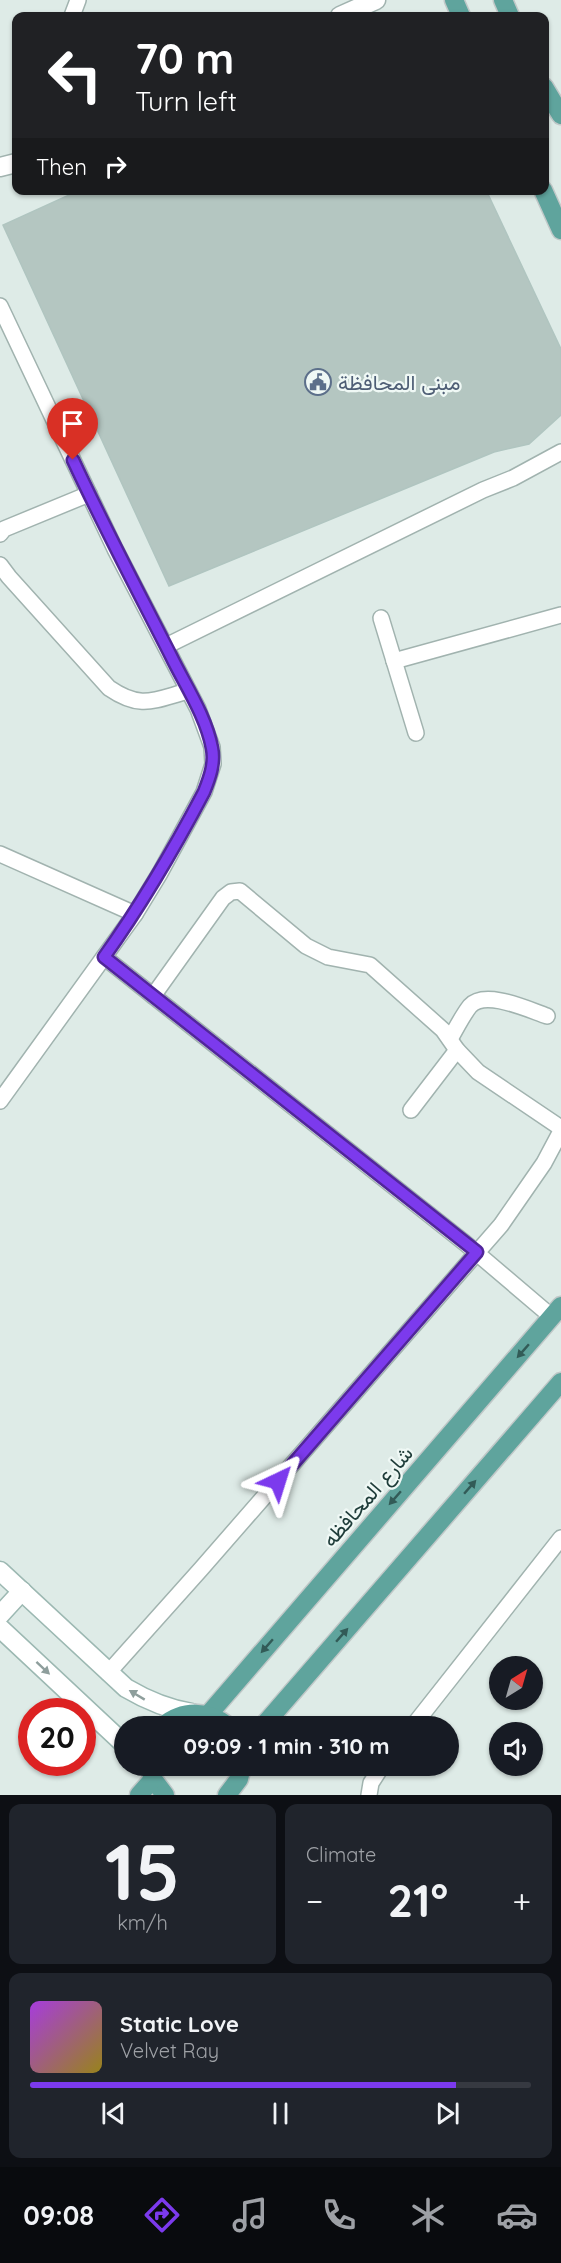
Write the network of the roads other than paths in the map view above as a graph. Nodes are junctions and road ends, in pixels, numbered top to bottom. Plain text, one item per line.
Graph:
1 (376, 0) edge
2 (349, 12) edge
3 (549, 95) edge
4 (561, 115) edge
5 (547, 195) edge
6 (557, 209) edge
7 (561, 230) edge
8 (0, 306) edge
9 (561, 452) edge
10 (88, 494) junction
11 (0, 534) edge
12 (0, 565) edge
13 (561, 615) edge
14 (381, 618) dead end
15 (166, 646) junction
16 (394, 661) junction
17 (188, 691) junction
18 (417, 733) dead end
19 (0, 854) edge
20 (135, 914) junction
21 (104, 957) junction
22 (153, 996) junction
23 (547, 1016) dead end
24 (454, 1045) junction
25 (0, 1101) edge
26 (411, 1110) dead end
27 (561, 1130) edge
28 (477, 1252) junction
29 (556, 1312) edge
30 (561, 1382) edge
31 (561, 1538) edge
32 (0, 1571) edge
33 (22, 1591) junction
34 (0, 1615) edge
35 (0, 1628) edge
36 (108, 1672) junction
37 (200, 1714) junction
38 (177, 1716) edge
39 (207, 1716) edge
40 (272, 1716) edge
41 (421, 1716) edge
42 (114, 1735) edge
43 (147, 1776) edge
44 (154, 1776) edge
45 (240, 1776) edge
46 (376, 1776) edge
47 (230, 1794) edge
48 (139, 1795) edge
49 (165, 1795) edge
50 (369, 1795) edge

1 - 2 main road
3 - 4 main road
5 - 6 main road
6 - 7 main road
8 - 10 lane
9 - 15 lane
10 - 11 lane
10 - 15 lane
12 - 17 lane
13 - 16 lane
14 - 16 lane
15 - 17 lane
16 - 18 lane
17 - 20 lane
19 - 20 lane
20 - 21 lane
21 - 22 lane
21 - 25 lane
22 - 24 lane
22 - 28 lane
23 - 24 lane
24 - 26 lane
24 - 27 lane
27 - 28 lane
28 - 29 lane
28 - 36 lane
29 -> 37 main road, شارع المحافظه
40 -> 30 main road
31 - 41 lane
32 - 33 main road
33 - 34 main road
33 - 36 main road
35 -> 42 main road
37 -> 36 main road
37 - 38 main road
37 - 39 main road
43 - 48 main road
44 - 49 main road
45 - 47 main road
46 - 50 lane

